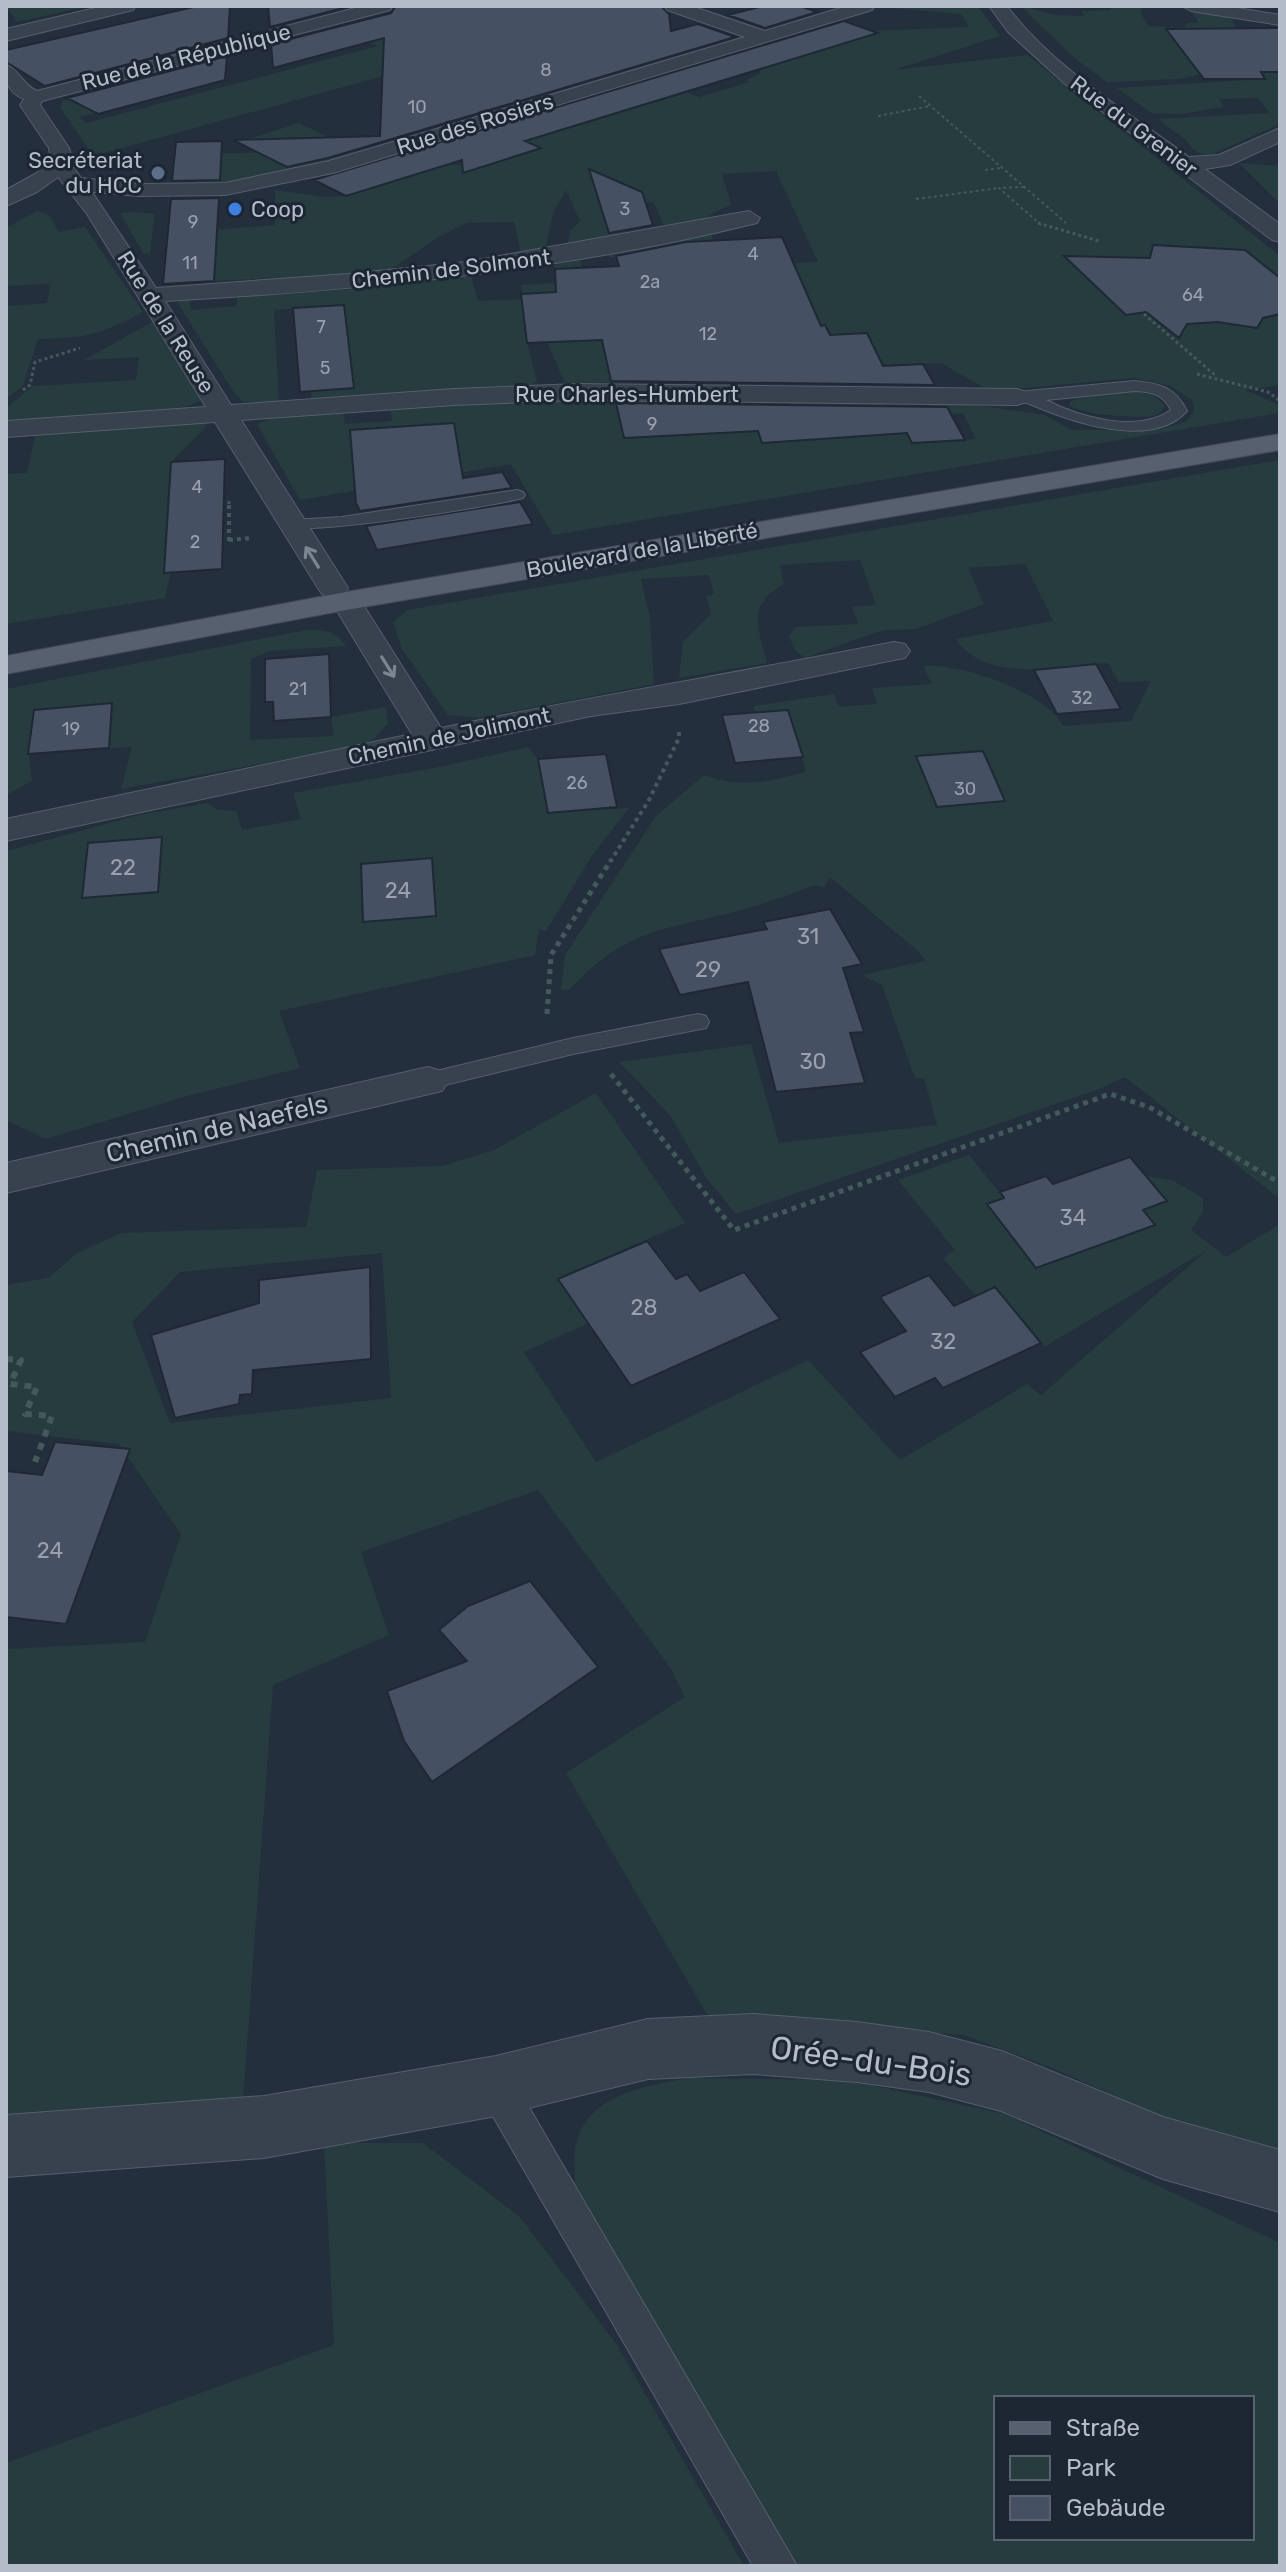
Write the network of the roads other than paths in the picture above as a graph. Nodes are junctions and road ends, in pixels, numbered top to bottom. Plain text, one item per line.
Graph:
1 (127, 6) edge
2 (384, 6) edge
3 (673, 6) edge
4 (866, 6) edge
5 (998, 6) edge
6 (1191, 6) edge
7 (1280, 20) edge
8 (6, 35) edge
9 (762, 36) junction
10 (6, 71) edge
11 (35, 97) junction
12 (1280, 134) edge
13 (1186, 164) junction
14 (56, 168) junction
15 (75, 184) junction
16 (6, 199) edge
17 (749, 218) dead end
18 (1280, 235) edge
19 (150, 295) junction
20 (1024, 397) junction
21 (224, 414) junction
22 (6, 429) edge
23 (1280, 429) edge
24 (1280, 442) edge
25 (517, 495) dead end
26 (292, 525) junction
27 (340, 595) junction
28 (6, 643) edge
29 (894, 651) dead end
30 (6, 665) edge
31 (432, 739) junction
32 (6, 830) edge
33 (698, 1022) dead end
34 (428, 1081) joint
35 (6, 1178) edge
36 (496, 2086) junction
37 (6, 2146) edge
38 (1280, 2181) edge
39 (776, 2566) edge

1 - 8 street
2 - 11 street, Rue de la République
3 - 9 street
4 - 9 street, Rue des Rosiers
5 - 13 street, Rue du Grenier
6 - 7 street
9 - 15 street, Rue des Rosiers
10 - 11 street
11 - 14 street
12 - 13 street
13 - 18 street, Rue du Grenier
14 - 15 street, Rue de la Reuse
14 - 16 street
15 - 19 street, Rue de la Reuse
17 - 19 street, Chemin de Solmont
19 - 21 street, Rue de la Reuse
20 - 20 lane, Rue Charles-Humbert
20 - 21 street, Rue Charles-Humbert
21 - 22 street, Rue Charles-Humbert
21 - 26 street, Rue de la Reuse
23 - 27 main road, Boulevard de la Liberté
24 - 27 main road, Boulevard de la Liberté
25 - 26 lane
27 -> 26 street, Rue de la Reuse
27 - 28 main road, Boulevard de la Liberté
27 - 30 main road, Boulevard de la Liberté
27 -> 31 street, Rue de la Reuse
29 - 31 street, Chemin de Jolimont
31 - 32 street, Chemin de Jolimont
33 - 34 lane
34 - 35 street, Chemin de Naefels
36 - 37 street, Orée-du-Bois
36 - 38 street, Orée-du-Bois
36 - 39 lane

